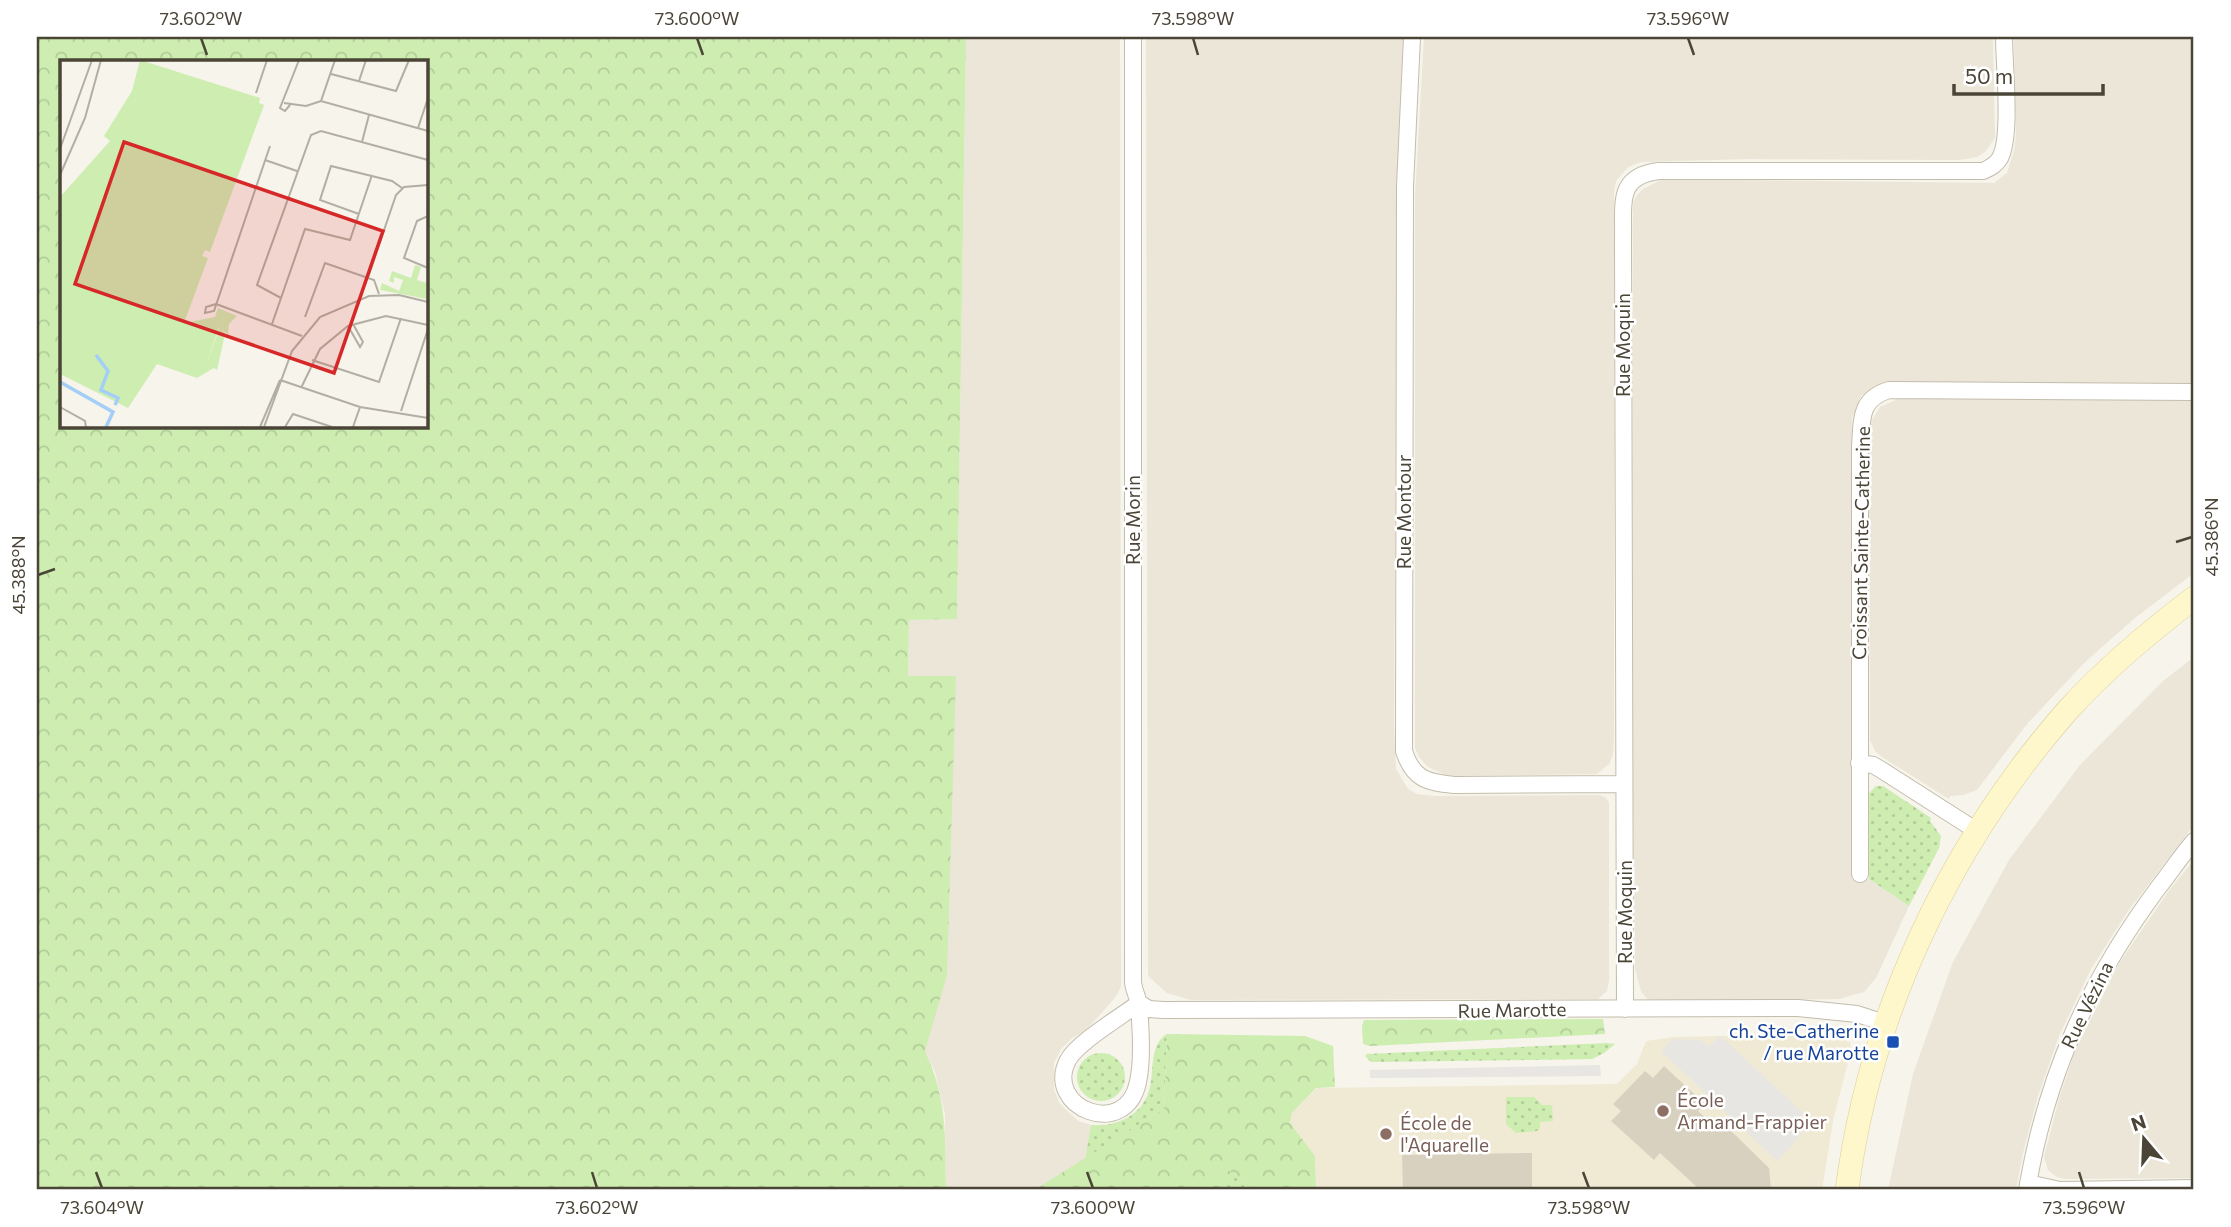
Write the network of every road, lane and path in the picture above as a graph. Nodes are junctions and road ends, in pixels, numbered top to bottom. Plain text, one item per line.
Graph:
1 (1133, 37) edge
2 (1412, 37) edge
3 (2004, 37) edge
4 (2194, 392) edge
5 (2194, 598) edge
6 (1859, 763) junction
7 (1624, 784) junction
8 (1977, 831) junction
9 (2194, 841) edge
10 (1860, 874) dead end
11 (1139, 1003) junction
12 (1625, 1009) junction
13 (1885, 1023) junction
14 (2027, 1187) edge
15 (2194, 1188) edge
16 (1847, 1190) edge

1 - 11 street, Rue Morin
2 - 7 street, Rue Montour
3 - 7 street, Rue Moquin
4 - 6 street, Croissant Sainte-Catherine
5 - 8 street
6 - 8 street
6 - 10 street, Croissant Sainte-Catherine
7 - 12 street, Rue Moquin
8 - 13 street
9 - 14 street, Rue Vézina
11 - 11 street, Rue Morin
11 - 12 street, Rue Marotte
12 - 13 street, Rue Marotte
13 - 16 street
14 - 15 street

